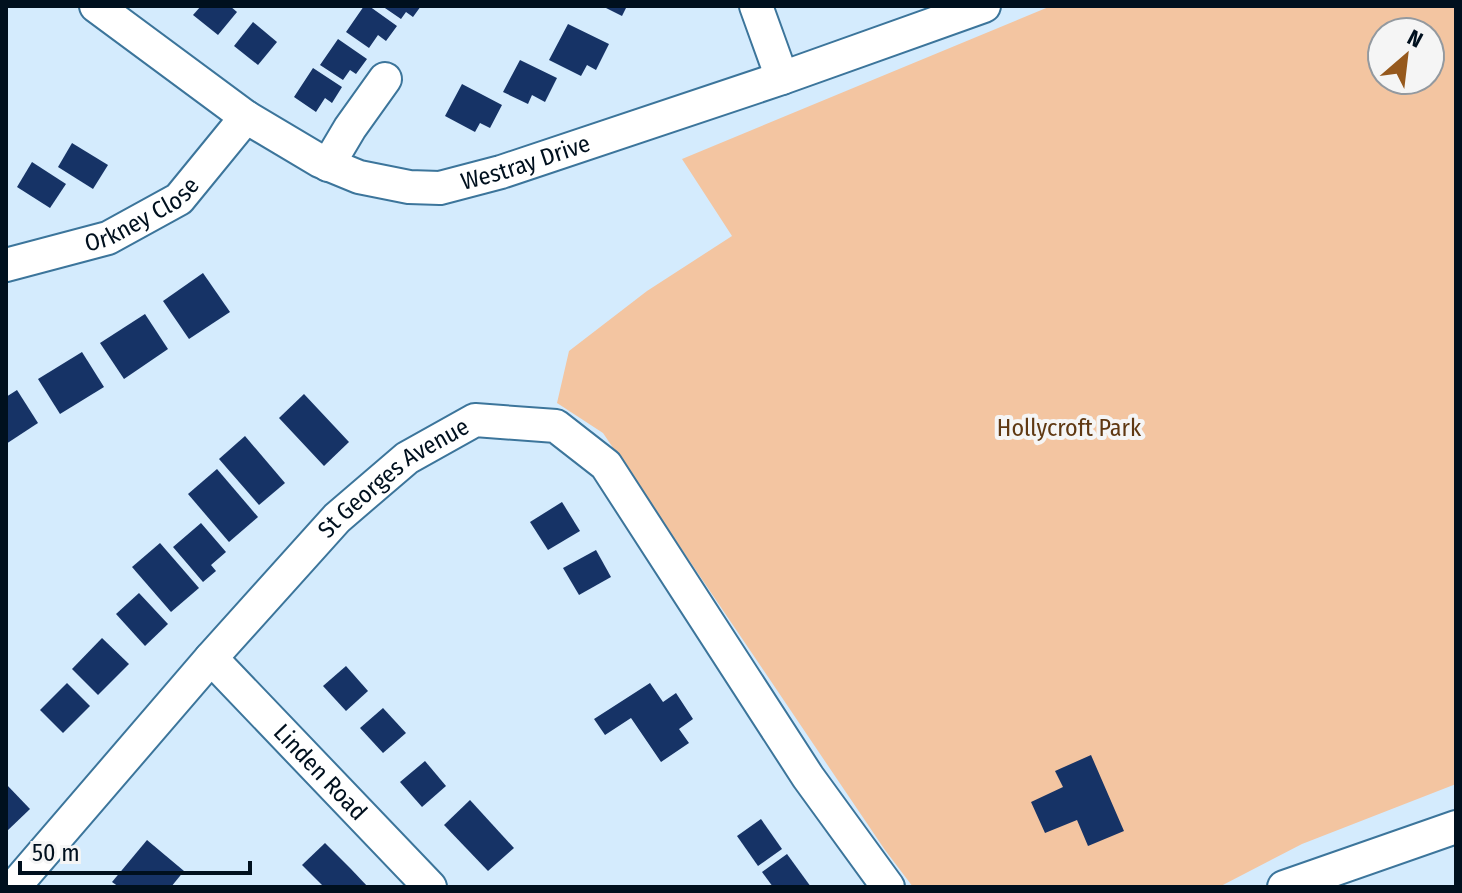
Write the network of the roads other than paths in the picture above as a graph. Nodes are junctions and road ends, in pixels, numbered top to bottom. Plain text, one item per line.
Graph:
1 (96, 6) edge
2 (756, 6) edge
3 (984, 6) edge
4 (782, 78) junction
5 (385, 79) dead end
6 (246, 117) junction
7 (328, 165) junction
8 (6, 265) edge
9 (211, 658) junction
10 (1456, 827) edge
11 (14, 887) edge
12 (430, 887) edge
13 (888, 887) edge
14 (1284, 887) edge

1 - 6 street, Westray Drive
2 - 4 street
3 - 4 street, Westray Drive
4 - 7 street, Westray Drive
5 - 7 street
6 - 7 street, Westray Drive
6 - 8 street, Orkney Close
9 - 11 street, St Georges Avenue
9 - 12 street, Linden Road
9 - 13 street, St Georges Avenue
10 - 14 street

